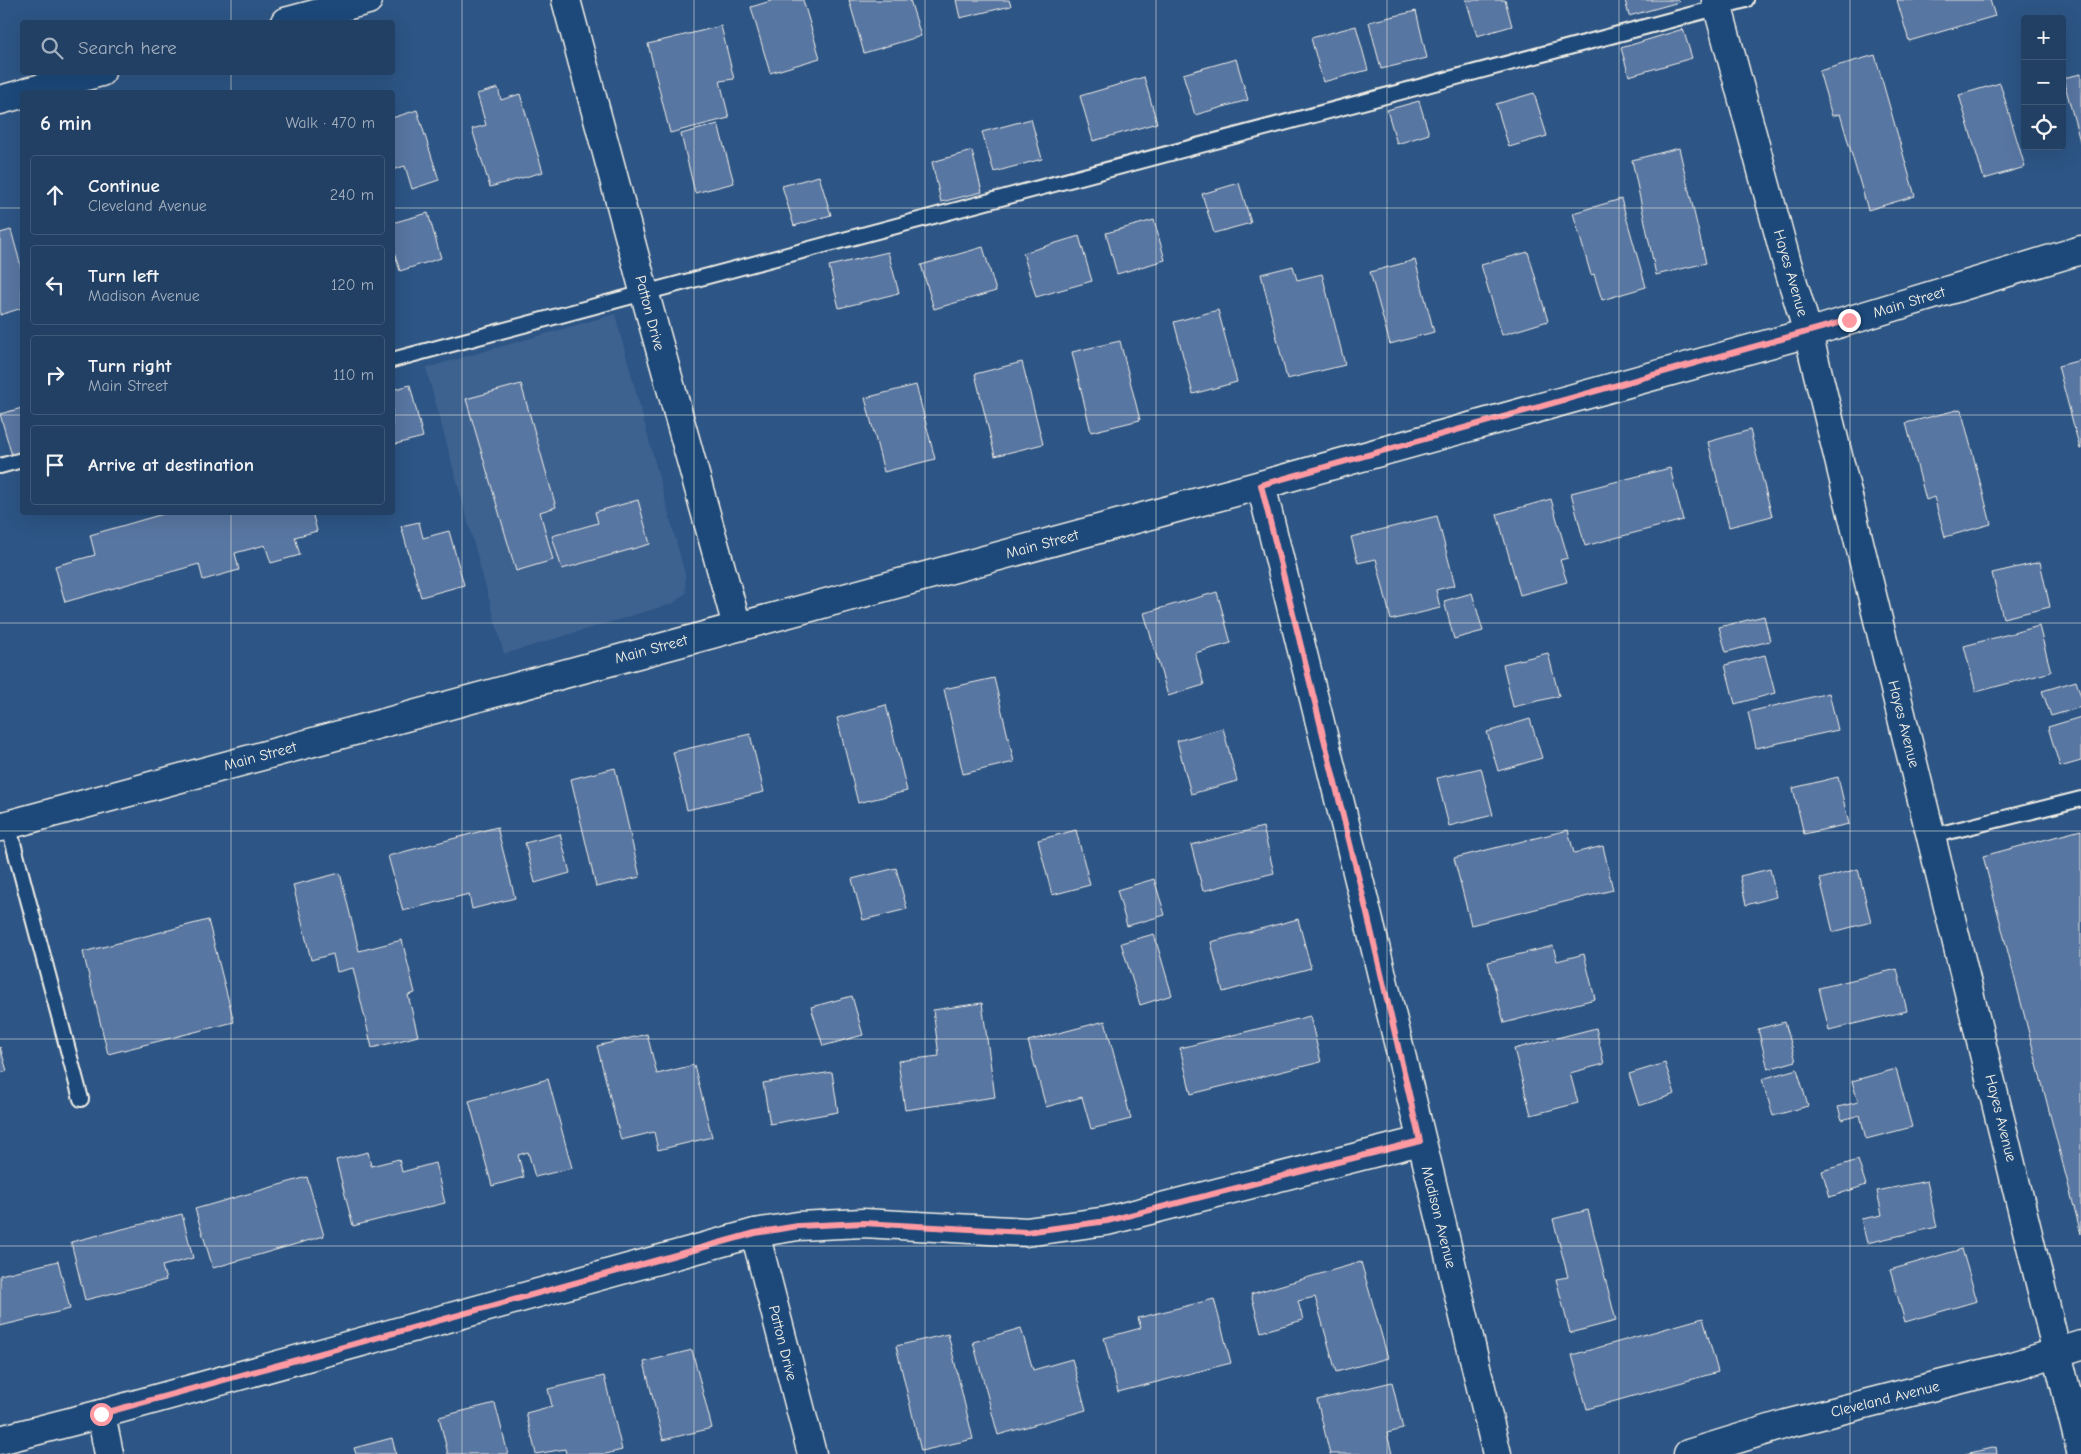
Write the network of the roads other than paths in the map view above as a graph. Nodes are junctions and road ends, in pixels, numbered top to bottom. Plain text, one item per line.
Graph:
1 (368, 0) edge
2 (566, 0) edge
3 (1746, 0) edge
4 (1717, 4) edge
5 (293, 20) edge
6 (90, 75) edge
7 (34, 90) edge
8 (20, 95) edge
9 (0, 100) edge
10 (2081, 250) edge
11 (644, 291) junction
12 (1808, 333) junction
13 (395, 359) edge
14 (20, 461) edge
15 (0, 466) edge
16 (1261, 485) junction
17 (737, 626) junction
18 (2081, 799) edge
19 (4, 825) edge
20 (1932, 836) junction
21 (81, 1099) dead end
22 (1420, 1141) junction
23 (755, 1233) junction
24 (2068, 1349) edge
25 (101, 1414) junction
26 (0, 1440) edge
27 (2081, 1451) edge
28 (109, 1454) edge
29 (812, 1454) edge
30 (1496, 1454) edge
31 (1688, 1454) edge

1 - 5 street
2 - 11 street, Patton Drive
3 - 4 lane
4 - 11 lane
4 - 12 street, Hayes Avenue
6 - 7 street
8 - 9 street
10 - 12 street, Main Street
11 - 13 lane
11 - 17 street, Patton Drive
12 - 16 street, Main Street
12 - 20 street, Hayes Avenue
14 - 15 lane
16 - 17 street, Main Street
16 - 22 street, Madison Avenue
17 - 19 street, Main Street
18 - 20 lane
19 - 21 lane
20 - 24 street, Hayes Avenue
22 - 23 street
22 - 30 street, Madison Avenue
23 - 25 street
23 - 29 street, Patton Drive
24 - 27 street, Hayes Avenue
24 - 31 street, Cleveland Avenue
25 - 26 street
25 - 28 street

